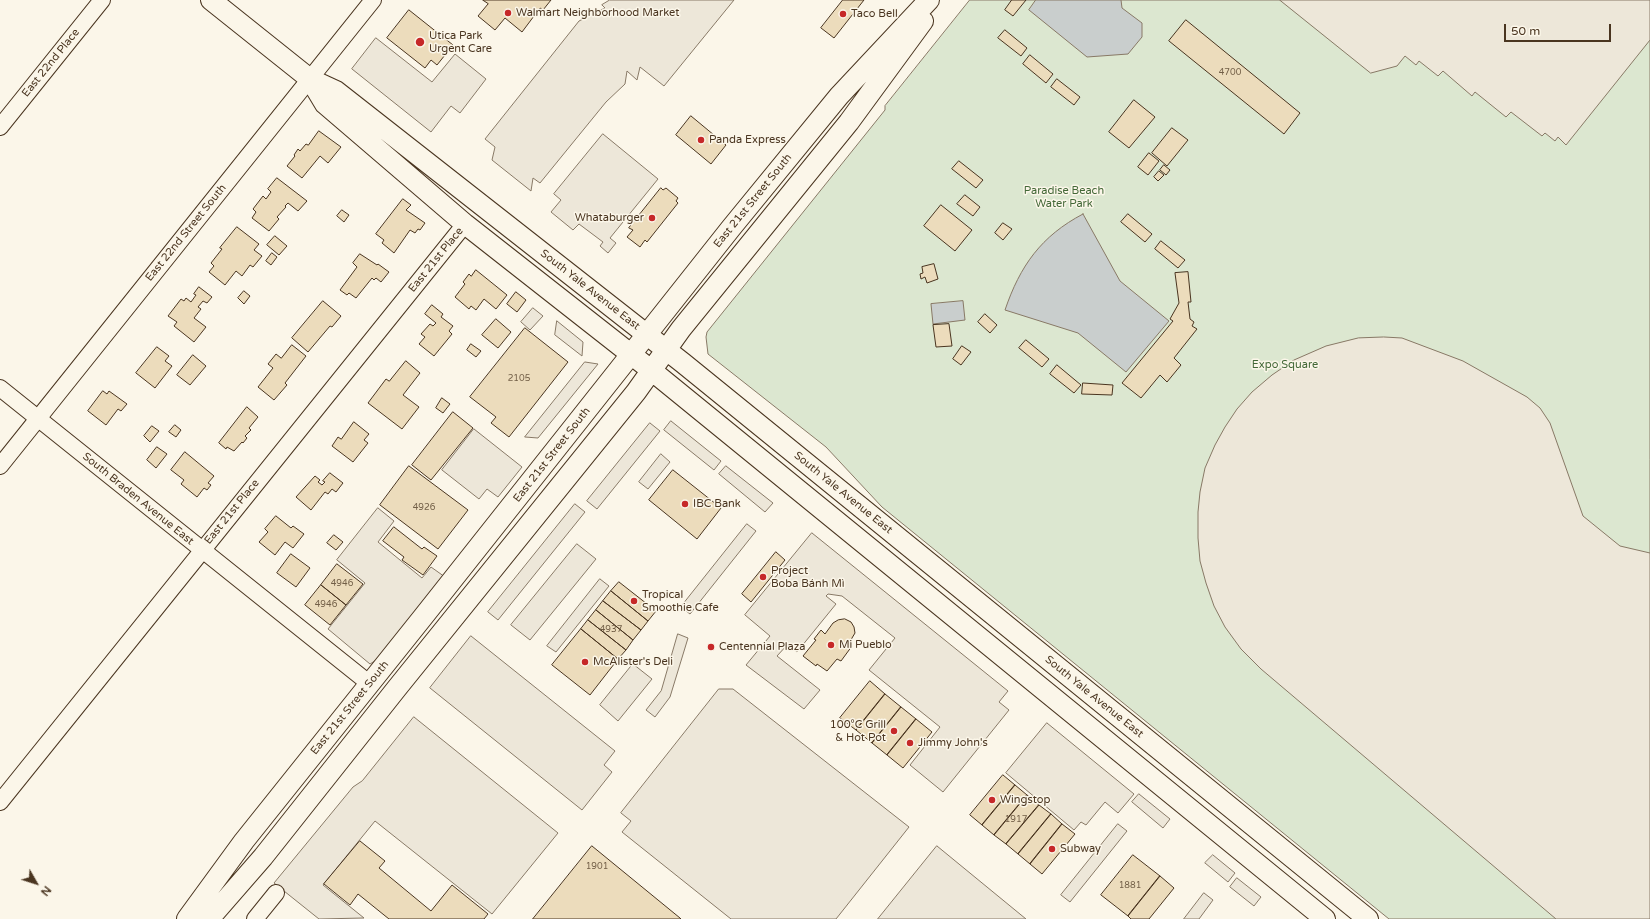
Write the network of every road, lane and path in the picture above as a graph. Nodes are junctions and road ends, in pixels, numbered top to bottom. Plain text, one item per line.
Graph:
1 (102, 0) edge
2 (211, 0) edge
3 (372, 0) edge
4 (928, 0) edge
5 (939, 0) edge
6 (310, 79) junction
7 (0, 127) edge
8 (465, 224) junction
9 (646, 335) junction
10 (666, 350) junction
11 (631, 354) junction
12 (651, 370) junction
13 (0, 388) edge
14 (38, 418) junction
15 (0, 466) edge
16 (202, 551) junction
17 (1066, 674) junction
18 (370, 684) junction
19 (397, 688) junction
20 (1048, 694) junction
21 (1215, 796) junction
22 (0, 802) edge
23 (1198, 816) junction
24 (244, 841) junction
25 (263, 857) junction
26 (1330, 888) junction
27 (276, 893) dead end
28 (1319, 914) edge
29 (187, 919) edge
30 (209, 919) edge
31 (256, 919) edge
32 (1368, 919) edge

1 - 7 street, East 22nd Place
2 - 6 main road, South Yale Avenue East
3 - 6 street, East 22nd Street South
4 - 9 main road, East 21st Street South
5 - 10 main road
6 - 8 main road, South Yale Avenue East
6 - 9 main road, South Yale Avenue East
6 - 14 street, East 22nd Street South
8 - 11 main road, South Yale Avenue East
8 - 16 street, East 21st Place
9 - 10 main road, South Yale Avenue East
9 - 11 main road, East 21st Street South
10 - 12 main road
10 - 17 main road, South Yale Avenue East
11 - 12 main road, South Yale Avenue East
11 - 18 main road, East 21st Street South
12 - 19 main road
12 - 20 main road, South Yale Avenue East
13 - 14 street, South Braden Avenue East
14 - 15 street, East 22nd Street South
14 - 16 street, South Braden Avenue East
16 - 18 street, South Braden Avenue East
16 - 22 street, East 21st Place
17 - 20 main road
17 - 21 main road, South Yale Avenue East
18 - 19 main road
18 - 24 main road, East 21st Street South
19 - 25 main road
20 - 23 main road, South Yale Avenue East
21 - 23 main road
21 - 26 main road, South Yale Avenue East
23 - 28 main road, South Yale Avenue East
24 - 25 main road
24 - 29 main road, East 21st Street South
25 - 30 main road
26 - 28 main road
26 - 32 main road, South Yale Avenue East
27 - 31 street

